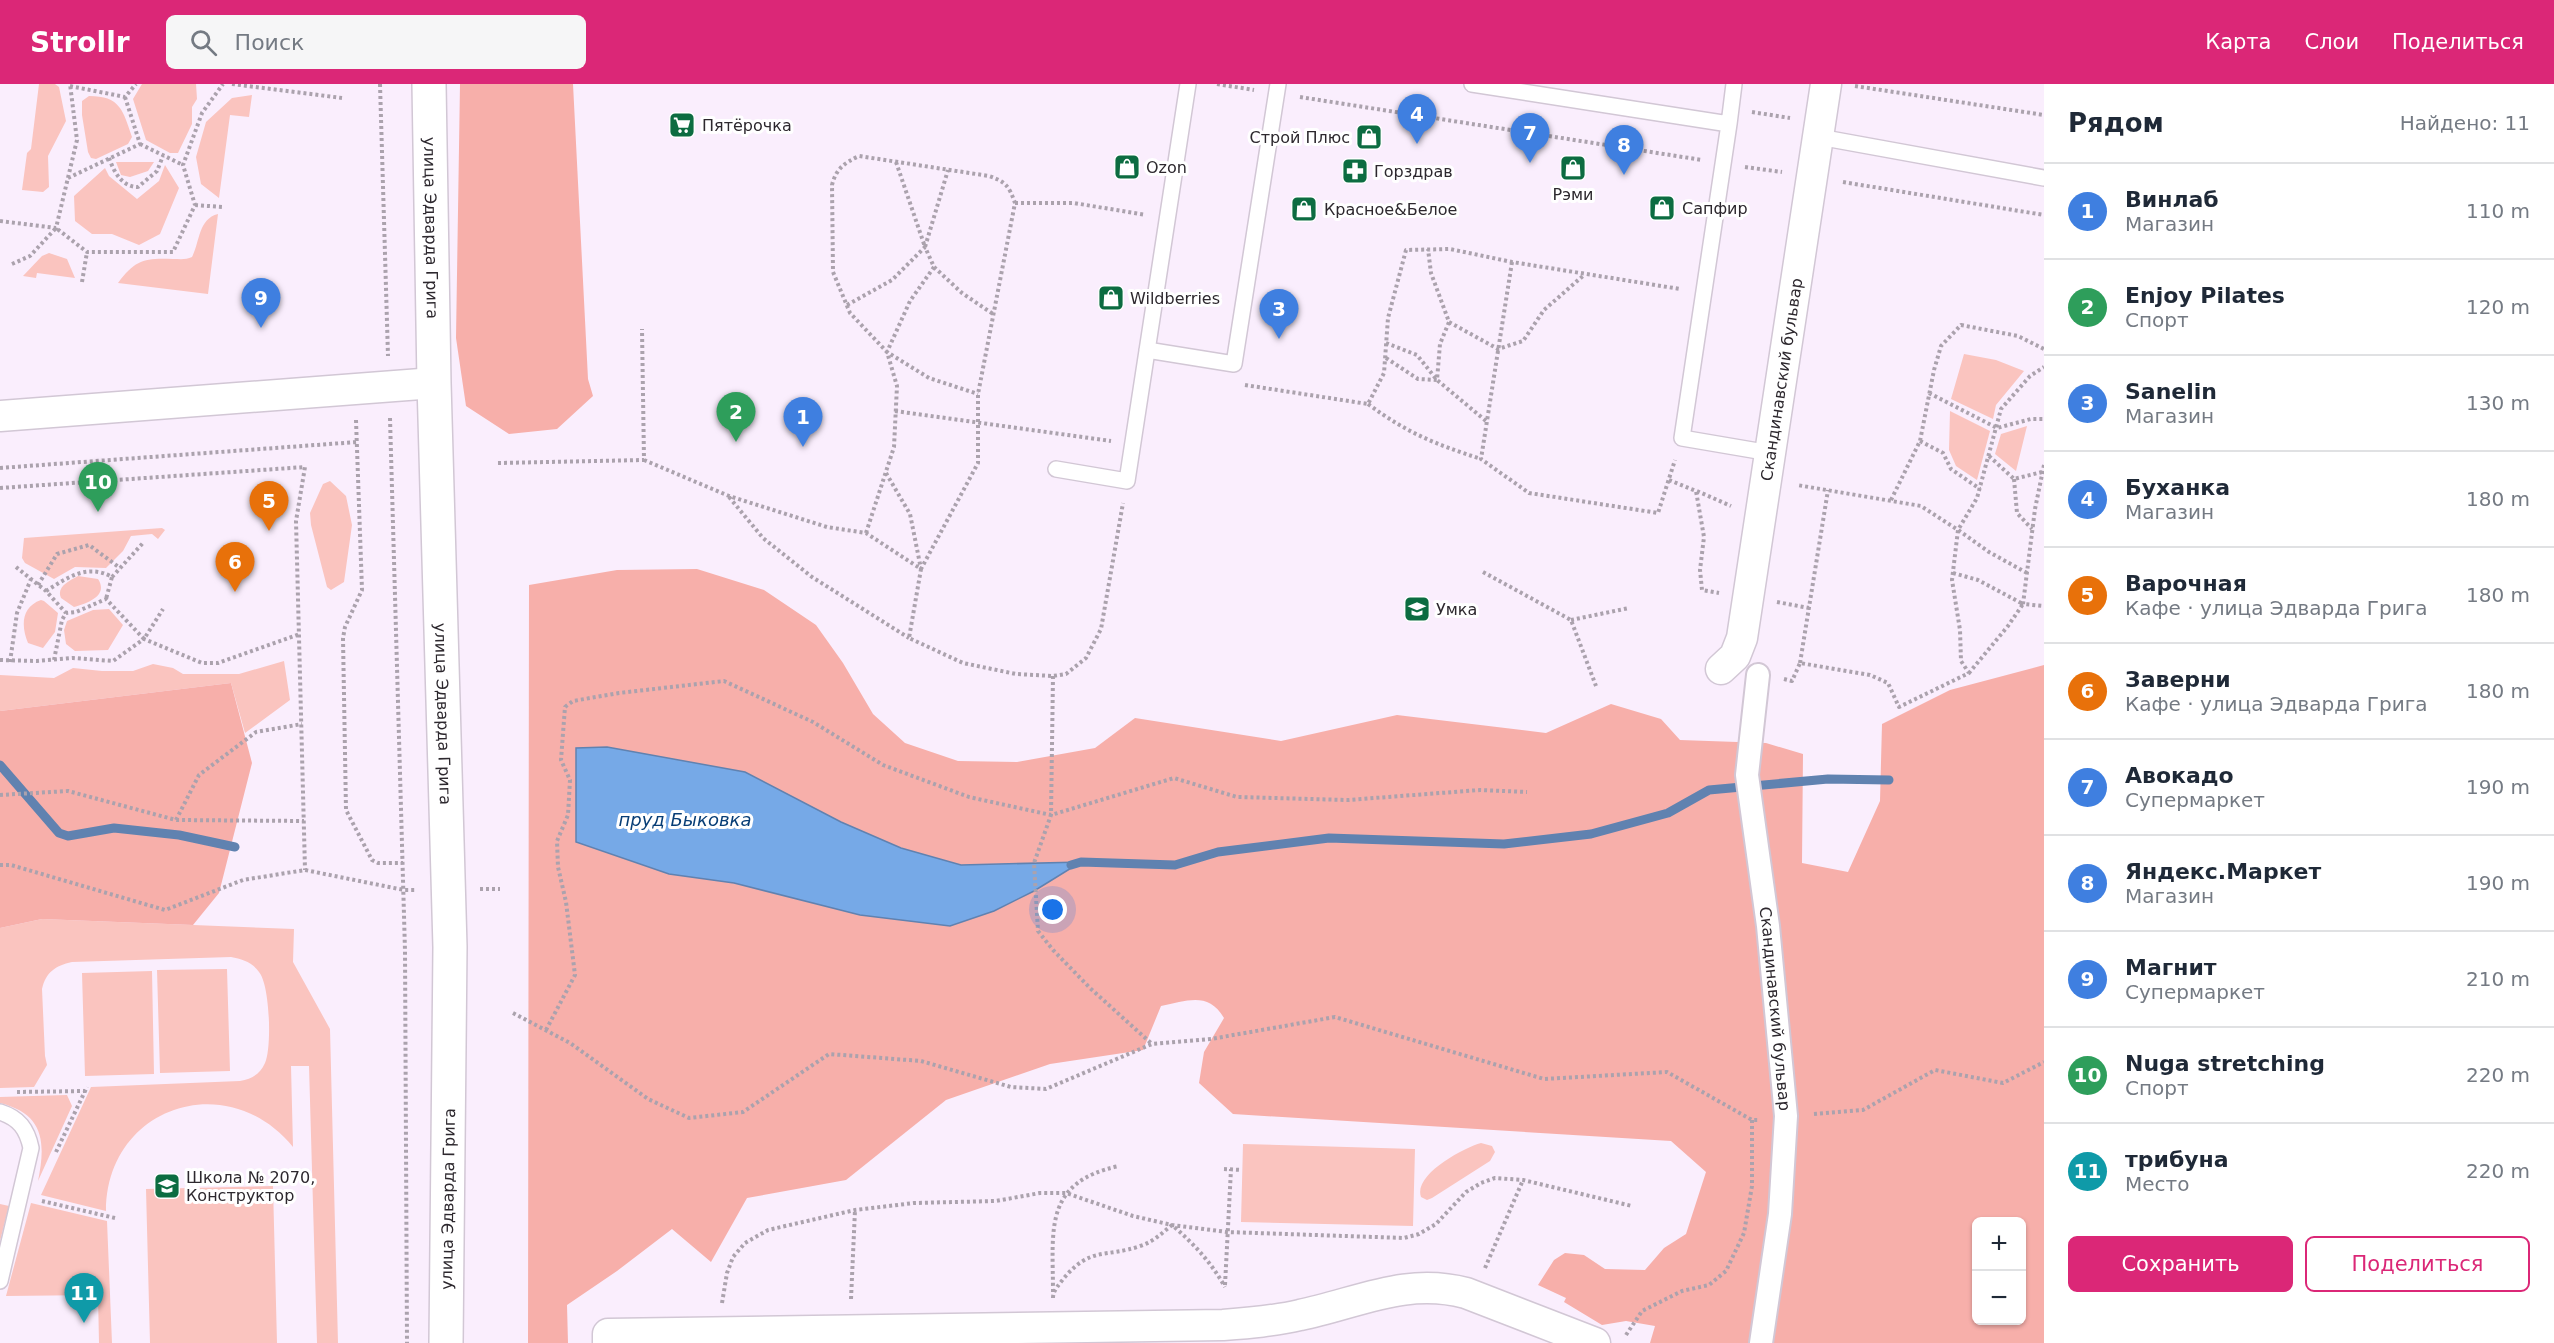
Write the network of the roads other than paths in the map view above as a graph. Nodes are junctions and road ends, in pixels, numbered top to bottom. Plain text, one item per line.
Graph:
1 (429, 84) edge
2 (1188, 84) edge
3 (1472, 84) edge
4 (1734, 84) edge
5 (1827, 84) edge
6 (1277, 89) edge
7 (1730, 116) junction
8 (1820, 130) junction
9 (2044, 178) edge
10 (1147, 350) junction
11 (434, 383) junction
12 (0, 416) edge
13 (1768, 467) junction
14 (1056, 470) dead end
15 (1721, 669) dead end
16 (1758, 675) road end
17 (0, 1112) edge
18 (0, 1281) edge
19 (1208, 1331) edge
20 (1097, 1336) edge
21 (446, 1343) edge
22 (608, 1343) edge
23 (1595, 1343) edge
24 (1761, 1343) edge

1 - 11 street, улица Эдварда Грига
2 - 10 lane
3 - 7 lane
4 - 7 lane
5 - 8 street, Скандинавский бульвар
6 - 10 lane
7 - 13 lane
8 - 9 lane
8 - 13 street, Скандинавский бульвар
10 - 14 lane
11 - 12 street
11 - 21 street, улица Эдварда Грига
13 - 15 street, Скандинавский бульвар
16 - 24 street, Скандинавский бульвар
17 - 18 lane
19 - 20 street
19 - 23 street
20 - 22 street

